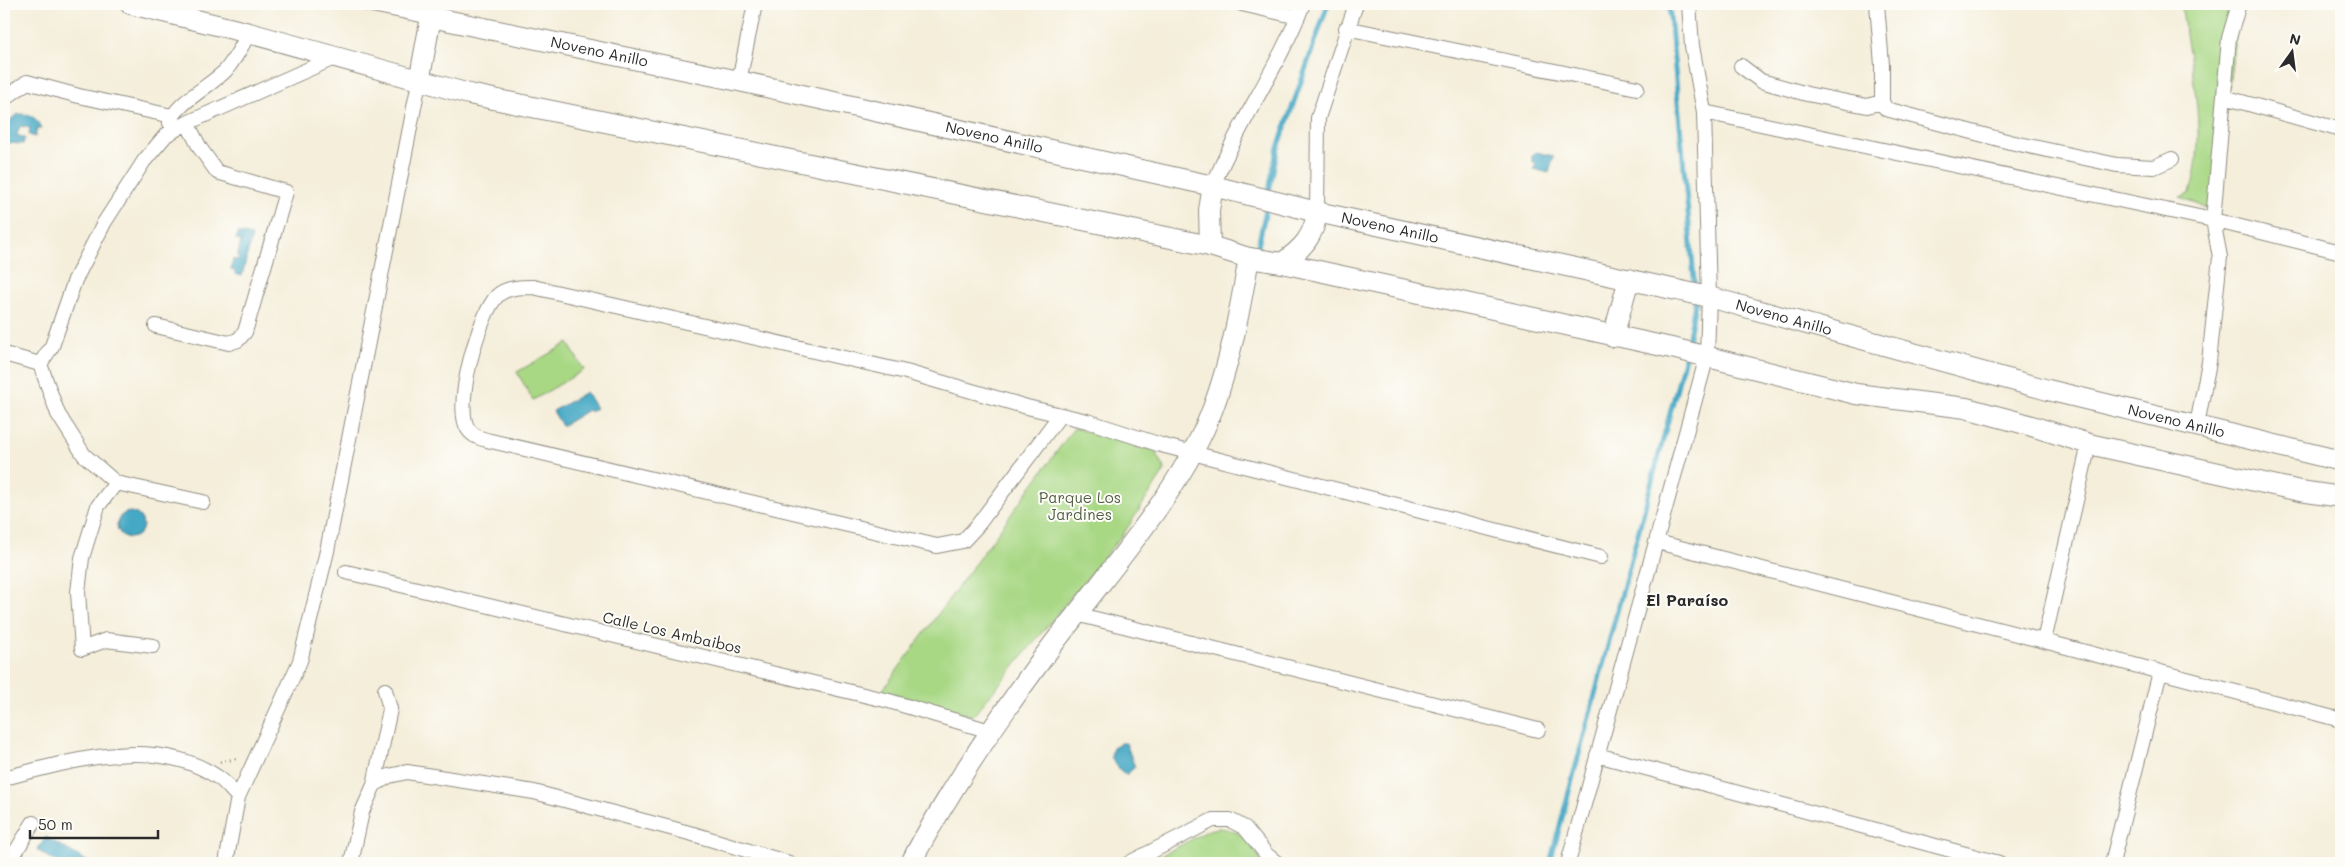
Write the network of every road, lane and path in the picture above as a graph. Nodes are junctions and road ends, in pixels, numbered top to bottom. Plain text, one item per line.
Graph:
1 (131, 4) edge
2 (367, 4) edge
3 (755, 4) edge
4 (1242, 4) edge
5 (1303, 4) edge
6 (1356, 4) edge
7 (1689, 4) edge
8 (1877, 4) edge
9 (2239, 4) edge
10 (433, 10) edge
11 (1298, 17) junction
12 (1346, 28) junction
13 (249, 33) junction
14 (334, 58) junction
15 (1741, 66) dead end
16 (739, 80) junction
17 (419, 82) junction
18 (1637, 88) dead end
19 (2224, 97) junction
20 (4, 100) edge
21 (1882, 102) junction
22 (1704, 112) junction
23 (172, 116) junction
24 (187, 123) junction
25 (2341, 130) edge
26 (166, 135) junction
27 (2172, 159) dead end
28 (1213, 186) junction
29 (1317, 212) junction
30 (2213, 220) junction
31 (1210, 246) junction
32 (2341, 252) edge
33 (1249, 258) junction
34 (1282, 263) junction
35 (1629, 280) junction
36 (1698, 295) junction
37 (156, 326) dead end
38 (1613, 337) junction
39 (1692, 353) junction
40 (4, 354) edge
41 (40, 364) junction
42 (1060, 415) junction
43 (2197, 425) junction
44 (2089, 444) junction
45 (1192, 452) junction
46 (2341, 462) edge
47 (116, 483) junction
48 (2341, 497) edge
49 (203, 502) dead end
50 (1658, 542) junction
51 (1602, 557) dead end
52 (346, 572) dead end
53 (1076, 614) junction
54 (2044, 641) junction
55 (153, 646) dead end
56 (2160, 672) junction
57 (385, 690) dead end
58 (2341, 720) edge
59 (1538, 730) dead end
60 (990, 731) junction
61 (258, 751) junction
62 (1597, 755) junction
63 (192, 764) junction
64 (4, 778) edge
65 (374, 786) junction
66 (238, 797) junction
67 (33, 823) dead end
68 (758, 858) edge
69 (13, 862) edge
70 (1991, 862) edge
71 (226, 863) edge
72 (350, 863) edge
73 (789, 863) edge
74 (911, 863) edge
75 (1129, 863) edge
76 (1277, 863) edge
77 (1568, 863) edge
78 (2112, 863) edge

1 - 13 street
2 - 10 street
3 - 16 street
4 - 11 street
5 - 11 street
6 - 12 street
7 - 22 street
8 - 21 street
9 - 19 street
10 - 16 street, Noveno Anillo
10 - 17 street
11 - 28 street
12 - 18 street
12 - 29 street
13 - 14 street
13 - 23 street
14 - 17 street
14 - 24 street
15 - 21 street
16 - 28 street, Noveno Anillo
17 - 31 street
17 - 61 street
19 - 25 street
19 - 30 street
20 - 23 street
21 - 27 street
22 - 30 street
22 - 36 street
23 - 26 street
24 - 26 street
24 - 37 street
26 - 41 street
28 - 29 street, Noveno Anillo
28 - 31 street
29 - 34 street
29 - 35 street, Noveno Anillo
30 - 32 street
30 - 43 street
31 - 33 street
33 - 34 street
33 - 45 street
34 - 38 street
35 - 36 street, Noveno Anillo
35 - 38 street
36 - 39 street
36 - 43 street, Noveno Anillo
38 - 39 street
39 - 44 street
39 - 50 street
40 - 41 street
41 - 47 street
42 - 42 street
42 - 45 street
43 - 46 street, Noveno Anillo
44 - 48 street
44 - 54 street
45 - 51 street
45 - 53 street
47 - 49 street
47 - 55 street
50 - 54 street
50 - 62 street
52 - 60 street, Calle Los Ambaibos
53 - 59 street
53 - 60 street
54 - 56 street
56 - 58 street
56 - 78 street
57 - 65 street
60 - 74 street
61 - 63 path
61 - 66 street
62 - 70 street
62 - 77 street
63 - 64 street
63 - 66 street
65 - 68 street
65 - 72 street
66 - 71 street
67 - 69 street
68 - 73 street
75 - 76 street

